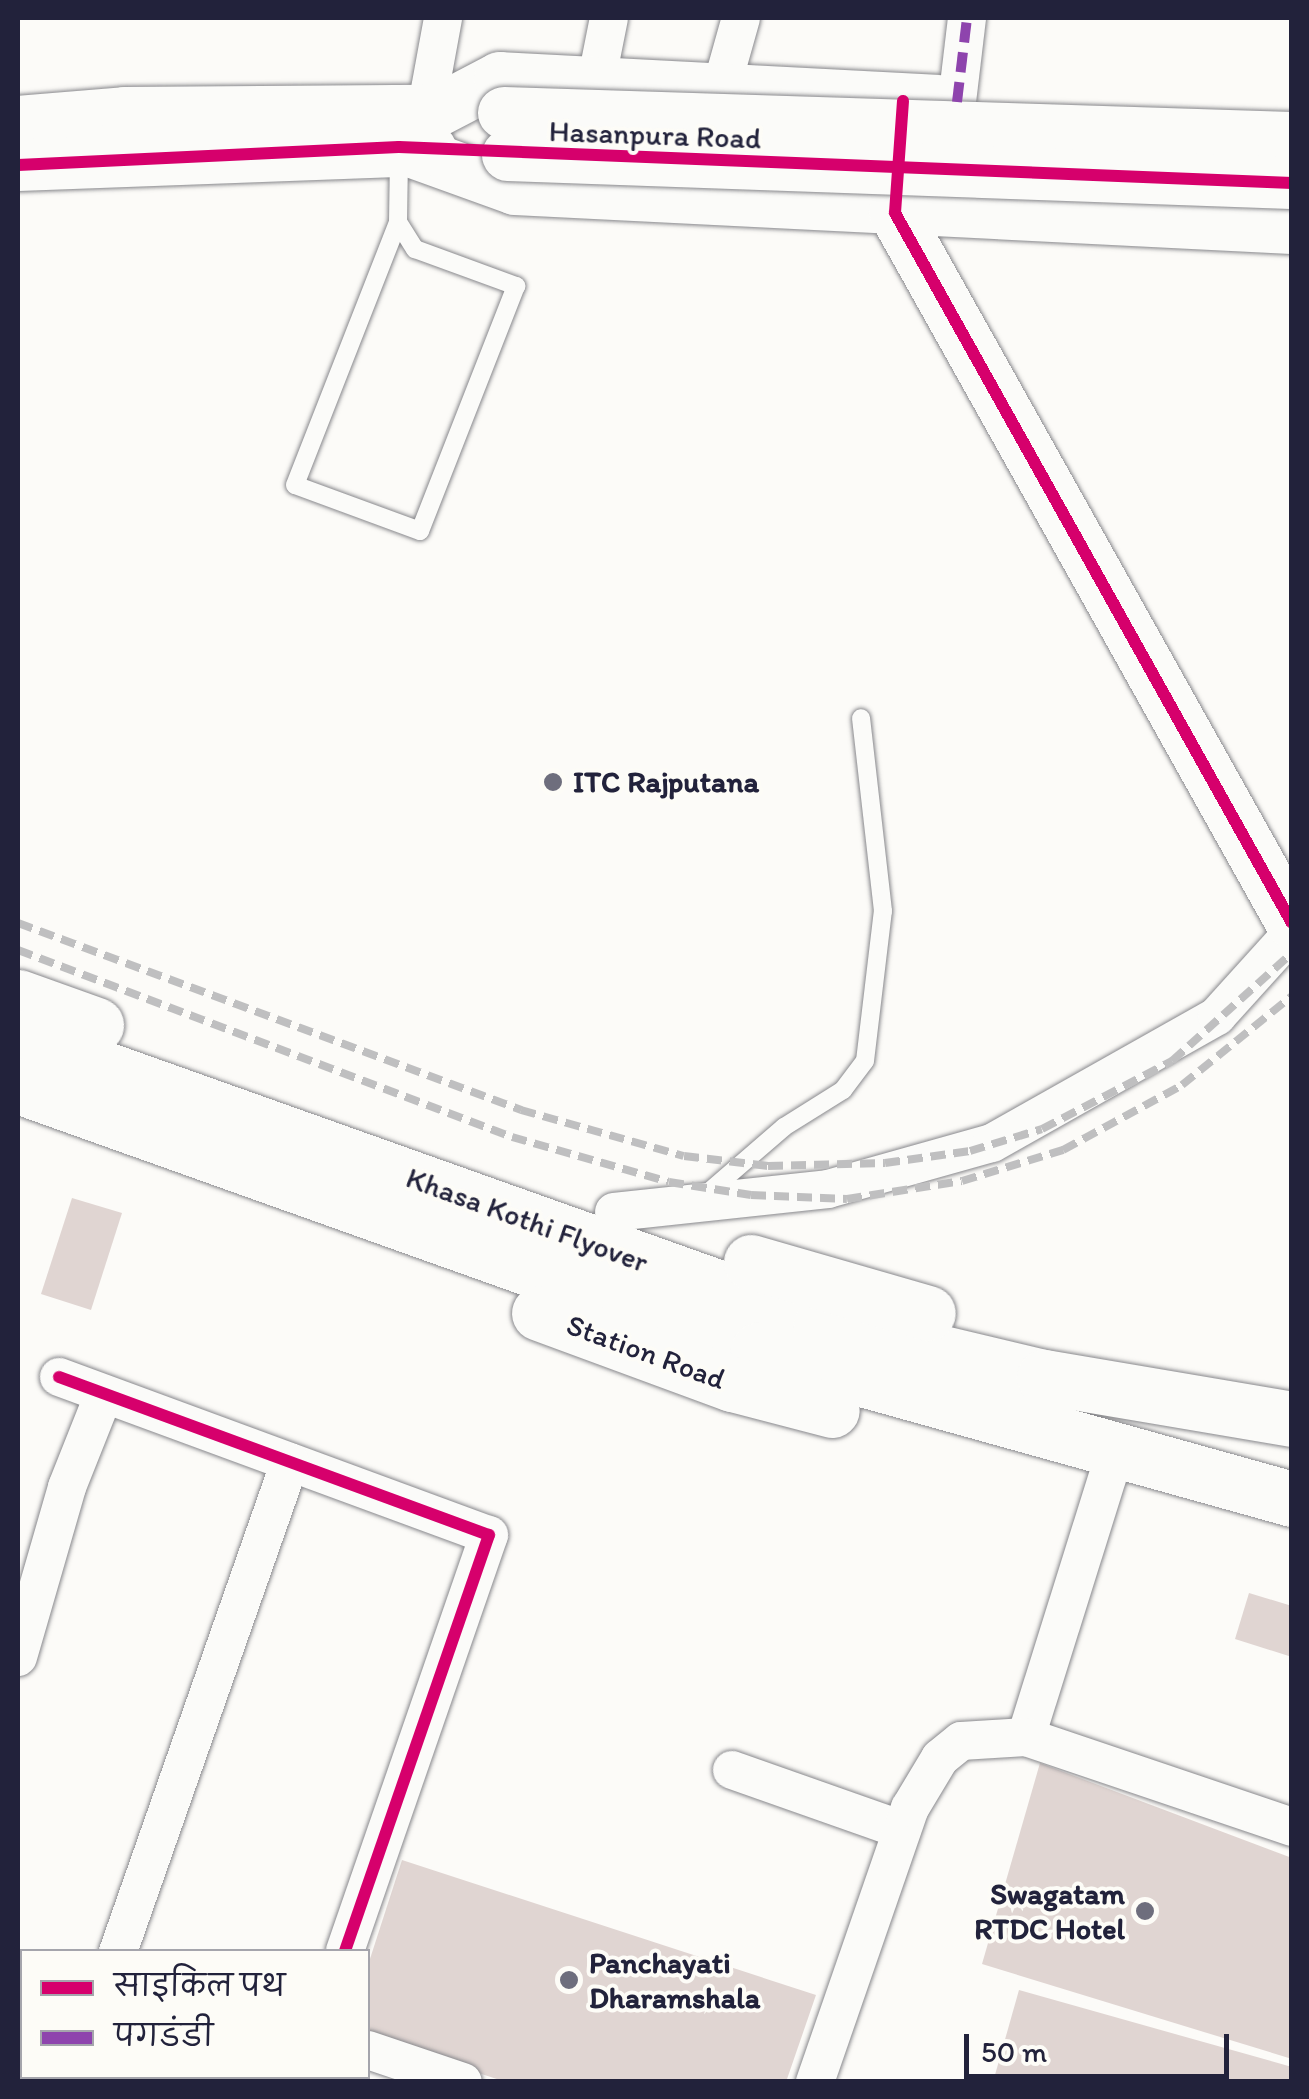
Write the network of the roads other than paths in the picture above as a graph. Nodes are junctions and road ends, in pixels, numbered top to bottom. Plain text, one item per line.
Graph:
1 (444, 18) edge
2 (609, 18) edge
3 (741, 18) edge
4 (967, 18) edge
5 (596, 82) junction
6 (720, 89) junction
7 (934, 101) junction
8 (1292, 112) edge
9 (414, 120) junction
10 (18, 122) edge
11 (506, 134) junction
12 (1292, 138) edge
13 (18, 165) edge
14 (1292, 183) edge
15 (398, 222) junction
16 (1292, 228) edge
17 (918, 230) junction
18 (860, 718) dead end
19 (1292, 922) edge
20 (1292, 933) edge
21 (18, 998) edge
22 (18, 1038) edge
23 (18, 1086) edge
24 (18, 1120) edge
25 (696, 1203) junction
26 (614, 1212) junction
27 (59, 1377) dead end
28 (962, 1385) junction
29 (104, 1394) junction
30 (1040, 1402) junction
31 (1292, 1419) edge
32 (1116, 1449) junction
33 (290, 1462) junction
34 (1292, 1499) edge
35 (18, 1657) edge
36 (1026, 1736) junction
37 (732, 1770) dead end
38 (1292, 1827) edge
39 (902, 1830) junction
40 (119, 1949) edge
41 (346, 1949) edge
42 (370, 2051) edge
43 (463, 2082) edge
44 (815, 2082) edge

1 - 9 street
2 - 5 street
3 - 6 street
4 - 7 street
5 - 6 street
5 - 9 street
6 - 7 street
7 - 8 street
7 - 17 street
9 - 10 street
9 - 11 street, Hasanpura Road
9 - 13 street, Hasanpura Road
9 - 15 lane
9 - 17 street
11 - 12 street, bridge
11 - 14 street, Hasanpura Road, bridge
15 - 15 lane
16 - 17 street
17 - 19 street
18 - 25 lane
20 - 25 street
21 - 26 main road
22 - 28 main road, Khasa Kothi Flyover
23 - 28 main road, Khasa Kothi Flyover
24 - 30 main road, Station Road
25 - 26 street
26 - 30 main road
27 - 29 street
28 - 30 main road, Khasa Kothi Flyover
29 - 33 street
29 - 35 street
30 - 31 main road, Station Road
30 - 32 main road, Station Road
32 - 34 main road, Station Road
32 - 36 street
33 - 40 street
33 - 41 street
36 - 38 street
36 - 39 street
37 - 39 street
39 - 44 street
42 - 43 street

